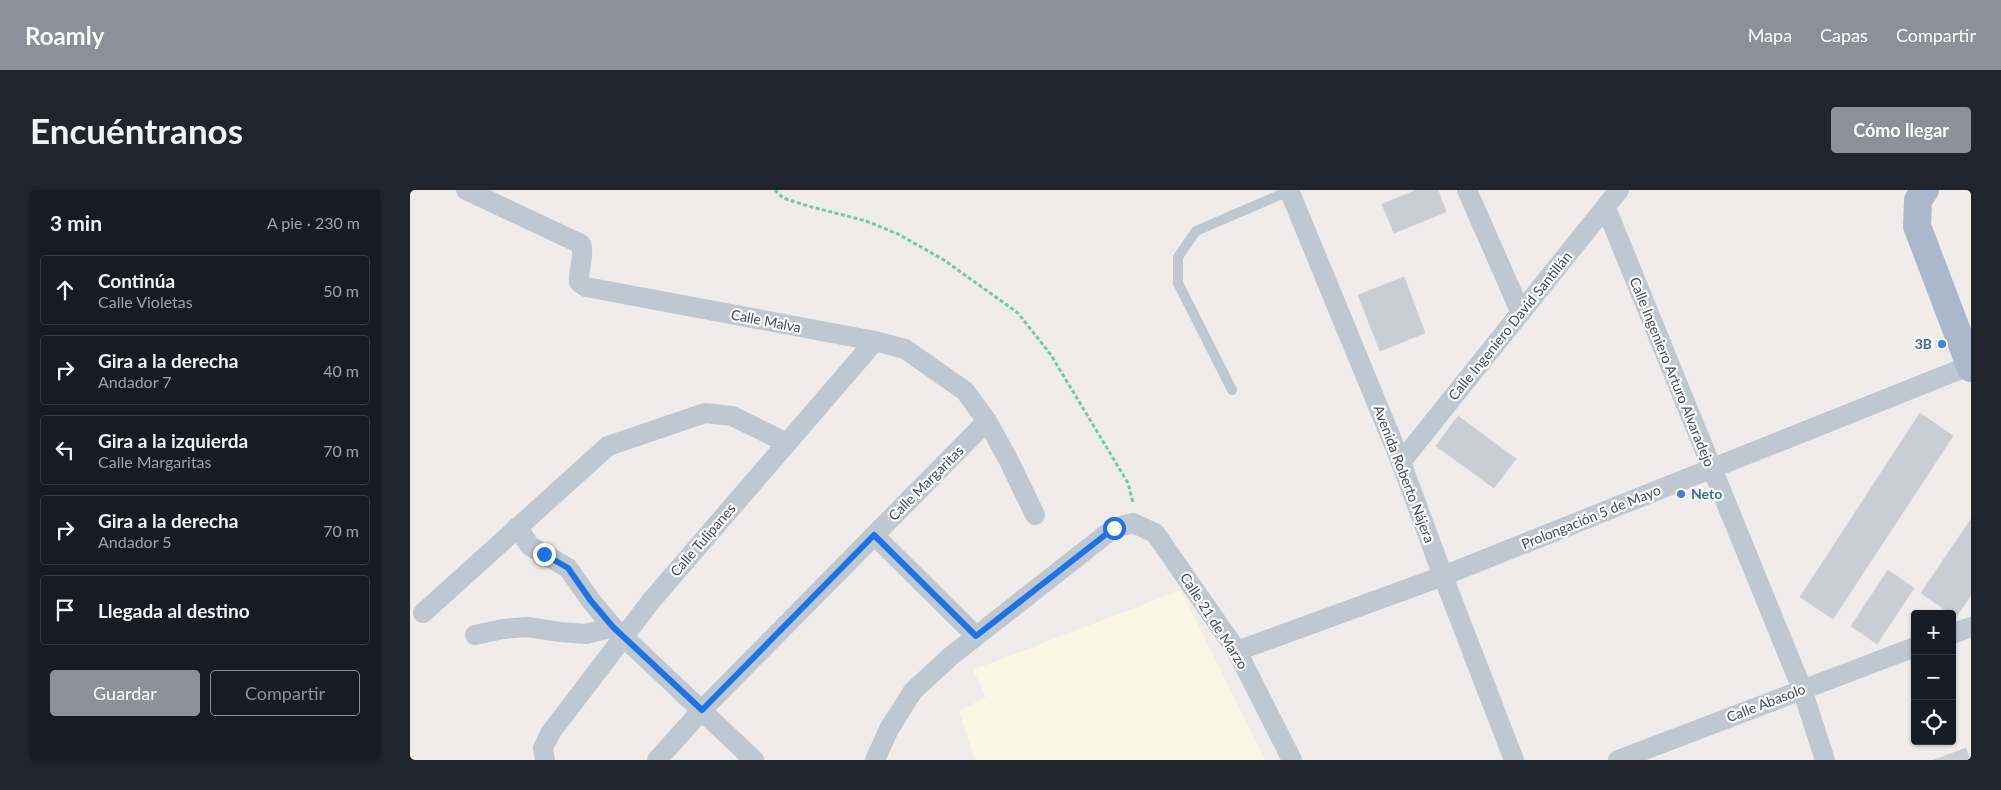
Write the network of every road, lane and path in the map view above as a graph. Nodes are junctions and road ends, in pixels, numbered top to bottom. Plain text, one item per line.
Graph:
1 (466, 190) edge
2 (775, 190) edge
3 (1467, 190) edge
4 (1619, 190) edge
5 (1289, 191) edge
6 (1918, 193) edge
7 (1606, 208) junction
8 (1521, 313) junction
9 (875, 341) junction
10 (1970, 366) edge
11 (1232, 390) dead end
12 (987, 421) junction
13 (787, 443) junction
14 (1401, 462) junction
15 (1712, 469) junction
16 (1035, 515) dead end
17 (1133, 523) junction
18 (517, 527) junction
19 (874, 535) junction
20 (1443, 576) junction
21 (423, 613) dead end
22 (1971, 627) edge
23 (619, 632) junction
24 (1956, 633) edge
25 (475, 635) dead end
26 (976, 636) junction
27 (1911, 649) edge
28 (1237, 651) junction
29 (1802, 689) junction
30 (702, 710) junction
31 (544, 754) edge
32 (656, 760) edge
33 (754, 760) edge
34 (876, 760) edge
35 (1292, 760) edge
36 (1514, 760) edge
37 (1618, 760) edge
38 (1825, 760) edge

1 - 9 street, Calle Malva
2 - 17 path
3 - 8 street
4 - 7 street, Calle Ingeniero David Santillán
5 - 11 lane
5 - 14 street, Avenida Roberto Nájera
6 - 10 main road
7 - 8 street, Calle Ingeniero David Santillán
7 - 15 street, Calle Ingeniero Arturo Alvaradejo
8 - 14 street, Calle Ingeniero David Santillán
9 - 12 street, Calle Malva
9 - 13 street, Calle Tulipanes
10 - 15 street, Prolongación 5 de Mayo
12 - 16 street, Calle Malva
12 - 19 street, Calle Margaritas
13 - 18 street
13 - 23 street, Calle Tulipanes
14 - 20 street, Avenida Roberto Nájera
15 - 20 street, Prolongación 5 de Mayo
15 - 29 street, Calle Ingeniero Arturo Alvaradejo
17 - 26 street
17 - 28 street, Calle 21 de Marzo
18 - 21 street
18 - 23 street
19 - 26 street
19 - 30 street, Calle Margaritas
20 - 28 street, Prolongación 5 de Mayo
20 - 36 street, Avenida Roberto Nájera
22 - 24 street
23 - 25 street
23 - 30 street
23 - 31 street, Calle Tulipanes
26 - 34 street
27 - 29 street, Calle Abasolo
28 - 35 street, Calle 21 de Marzo
29 - 37 street, Calle Abasolo
29 - 38 street, Calle Ingeniero Arturo Alvaradejo
30 - 32 street, Calle Margaritas
30 - 33 street

